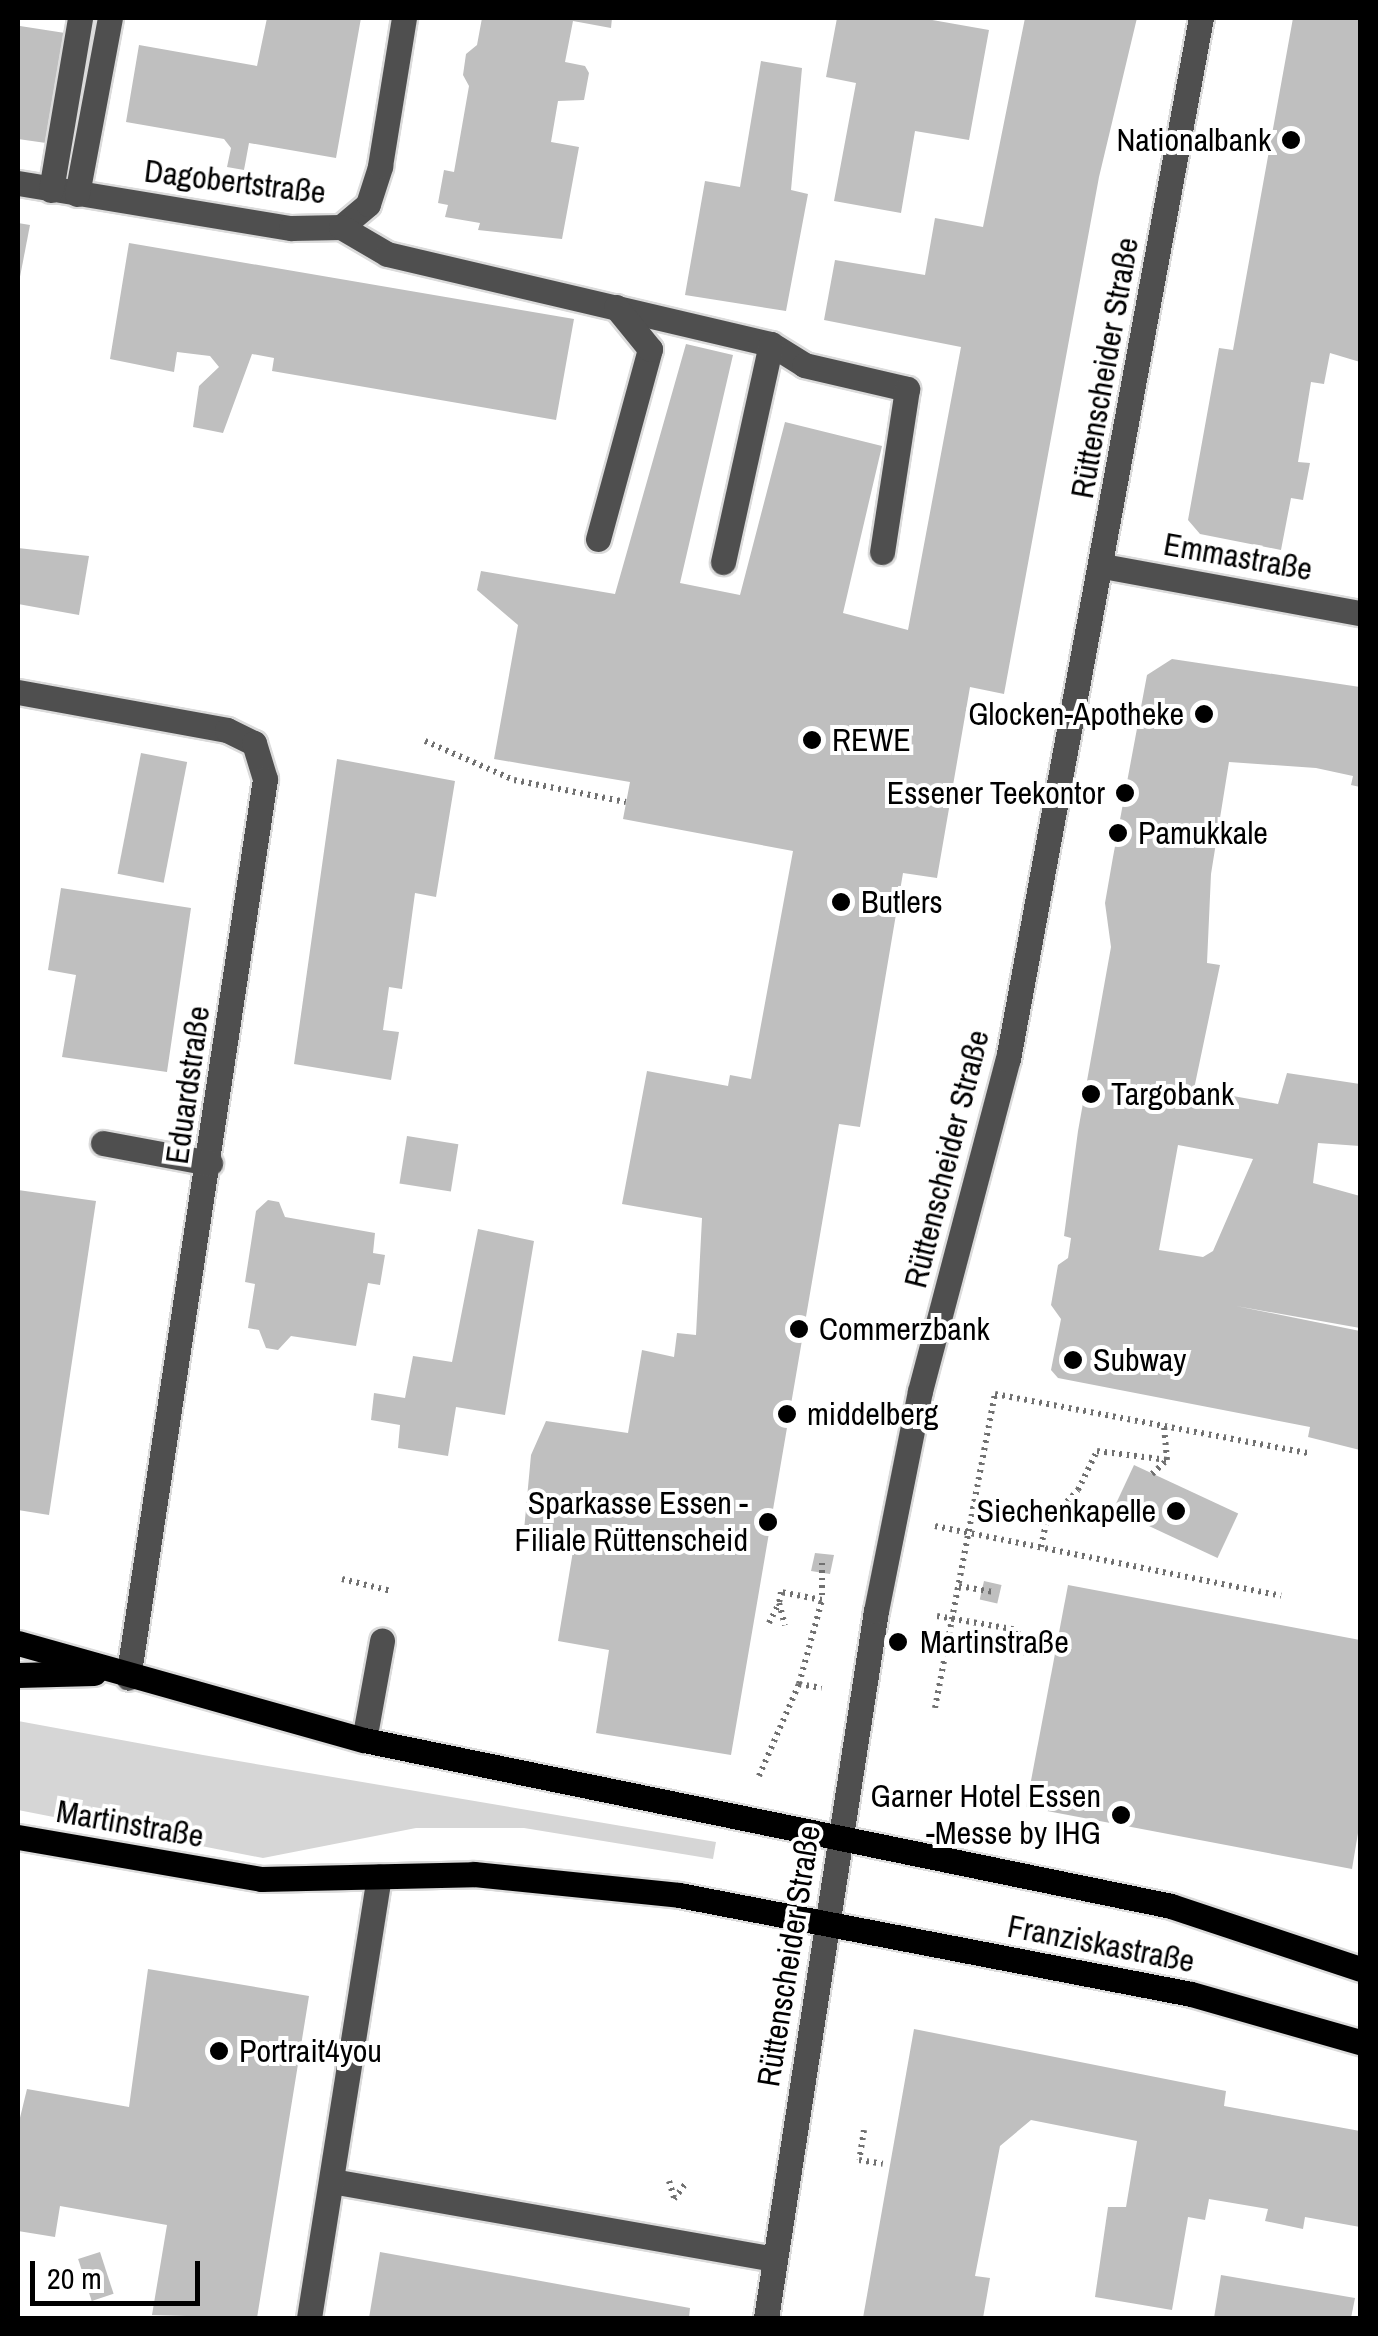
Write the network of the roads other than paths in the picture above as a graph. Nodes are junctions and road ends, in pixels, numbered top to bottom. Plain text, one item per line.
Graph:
1 (80, 18) edge
2 (110, 18) edge
3 (404, 18) edge
4 (1201, 18) edge
5 (18, 184) edge
6 (51, 190) junction
7 (77, 194) junction
8 (340, 227) junction
9 (616, 307) junction
10 (771, 344) junction
11 (598, 539) dead end
12 (882, 552) dead end
13 (723, 562) dead end
14 (1103, 566) junction
15 (1360, 613) edge
16 (18, 692) edge
17 (102, 1144) dead end
18 (210, 1163) junction
19 (382, 1641) dead end
20 (18, 1643) edge
21 (18, 1675) edge
22 (116, 1675) junction
23 (364, 1740) junction
24 (18, 1837) edge
25 (840, 1837) junction
26 (379, 1878) junction
27 (826, 1927) junction
28 (1360, 1969) edge
29 (1360, 2042) edge
30 (332, 2180) junction
31 (774, 2259) junction
32 (309, 2318) edge
33 (766, 2318) edge

1 - 6 street
2 - 7 street
3 - 8 street, Dagobertstraße
4 - 14 street, Rüttenscheider Straße
5 - 6 street, Dagobertstraße
6 - 7 street, Dagobertstraße
7 - 8 street, Dagobertstraße
8 - 9 street
9 - 10 street
9 - 11 street
10 - 12 street
10 - 13 street
14 - 15 street, Emmastraße
14 - 25 street, Rüttenscheider Straße
16 - 18 street, Eduardstraße
17 - 18 street
18 - 22 street, Eduardstraße
19 - 23 street
20 - 22 main road
21 - 22 main road
22 - 23 main road
23 - 25 main road
24 - 26 main road, Martinstraße
25 - 27 street, Rüttenscheider Straße
25 - 28 main road, Franziskastraße
26 - 27 main road, Martinstraße
26 - 30 street
27 - 29 main road, Franziskastraße
27 - 31 street, Rüttenscheider Straße
30 - 31 street
30 - 32 street
31 - 33 street, Rüttenscheider Straße

